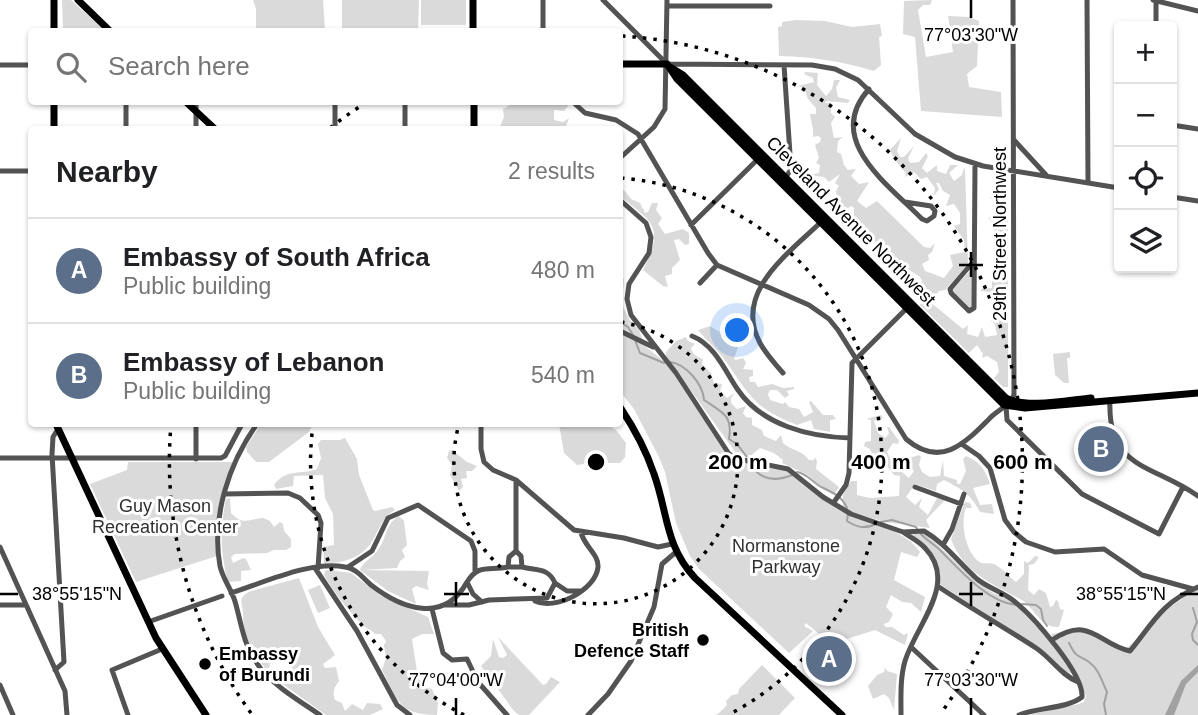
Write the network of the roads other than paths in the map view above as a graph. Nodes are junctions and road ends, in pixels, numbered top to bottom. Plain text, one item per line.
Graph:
1 (54, 0) edge
2 (78, 0) edge
3 (473, 0) edge
4 (543, 0) edge
5 (603, 0) edge
6 (1013, 0) edge
7 (1087, 0) edge
8 (1155, 0) edge
9 (667, 3) edge
10 (770, 6) dead end
11 (1198, 11) edge
12 (1156, 21) edge
13 (54, 28) edge
14 (107, 28) edge
15 (473, 28) edge
16 (543, 28) edge
17 (623, 64) edge
18 (667, 64) junction
19 (0, 65) edge
20 (28, 65) edge
21 (784, 65) junction
22 (869, 89) junction
23 (54, 105) edge
24 (126, 105) edge
25 (189, 105) edge
26 (196, 105) edge
27 (335, 105) edge
28 (405, 105) edge
29 (474, 105) edge
30 (576, 105) edge
31 (196, 111) junction
32 (54, 126) edge
33 (126, 126) edge
34 (196, 126) edge
35 (212, 126) edge
36 (335, 126) edge
37 (405, 126) edge
38 (474, 126) edge
39 (1177, 126) edge
40 (1198, 129) edge
41 (641, 138) junction
42 (1014, 140) junction
43 (623, 155) edge
44 (760, 157) junction
45 (975, 164) junction
46 (0, 171) edge
47 (28, 171) edge
48 (1014, 171) junction
49 (1047, 176) junction
50 (783, 181) junction
51 (1088, 183) junction
52 (1114, 187) edge
53 (1177, 198) edge
54 (1198, 201) edge
55 (905, 202) junction
56 (623, 203) edge
57 (823, 220) junction
58 (691, 225) junction
59 (973, 262) junction
60 (717, 265) junction
61 (701, 283) dead end
62 (760, 285) junction
63 (909, 306) junction
64 (623, 333) edge
65 (692, 336) dead end
66 (656, 349) junction
67 (856, 359) junction
68 (783, 373) dead end
69 (1198, 393) edge
70 (1110, 400) junction
71 (1008, 403) junction
72 (623, 412) edge
73 (57, 427) edge
74 (57, 427) edge
75 (196, 427) edge
76 (240, 427) edge
77 (255, 427) edge
78 (481, 427) edge
79 (850, 438) junction
80 (963, 445) junction
81 (0, 458) edge
82 (53, 458) junction
83 (196, 458) junction
84 (71, 459) junction
85 (516, 480) junction
86 (915, 487) dead end
87 (1183, 487) junction
88 (224, 494) junction
89 (964, 494) dead end
90 (1198, 496) edge
91 (837, 498) junction
92 (961, 504) junction
93 (904, 532) junction
94 (581, 533) junction
95 (943, 545) junction
96 (0, 547) edge
97 (659, 547) junction
98 (674, 548) junction
99 (516, 551) junction
100 (663, 562) junction
101 (348, 567) junction
102 (508, 567) junction
103 (316, 568) junction
104 (522, 568) junction
105 (475, 571) junction
106 (467, 582) junction
107 (555, 583) junction
108 (939, 587) junction
109 (1196, 588) edge
110 (580, 592) junction
111 (231, 593) junction
112 (222, 596) dead end
113 (532, 600) junction
114 (482, 601) junction
115 (0, 605) edge
116 (26, 605) junction
117 (445, 605) junction
118 (432, 609) junction
119 (148, 622) junction
120 (1052, 640) junction
121 (911, 647) junction
122 (162, 649) junction
123 (55, 670) junction
124 (1078, 682) junction
125 (0, 685) edge
126 (13, 715) edge
127 (67, 715) edge
128 (128, 715) edge
129 (206, 715) edge
130 (320, 715) edge
131 (410, 715) edge
132 (507, 715) edge
133 (588, 715) edge
134 (842, 715) edge
135 (901, 715) edge
136 (984, 715) edge
137 (1019, 715) edge

1 - 13 main road
2 - 14 main road
3 - 15 main road
4 - 16 street
5 - 18 street, Cleveland Avenue Northwest
6 - 42 street, 29th Street Northwest
7 - 51 street
8 - 11 street
8 - 12 street
9 - 10 street
9 - 18 street
17 - 18 main road
18 - 21 street
18 - 41 street
18 - 44 main road, Cleveland Avenue Northwest
19 - 20 street
21 - 22 street
21 - 50 street
22 - 45 street
22 - 55 street
23 - 32 main road
24 - 33 street
25 - 31 main road
26 - 31 street
27 - 36 street
28 - 37 street
29 - 38 main road
30 - 41 street
31 - 34 street
31 - 35 main road
39 - 40 street
41 - 43 street
41 - 58 street
42 - 48 street, 29th Street Northwest
42 - 49 street
44 - 50 main road, Cleveland Avenue Northwest
44 - 58 street
45 - 48 street
45 - 59 street
46 - 47 street
48 - 49 street
48 - 71 street, 29th Street Northwest
49 - 51 street
50 - 57 main road, Cleveland Avenue Northwest
51 - 52 street
53 - 54 street
55 - 55 street
56 - 66 street
57 - 62 street
57 - 63 main road, Cleveland Avenue Northwest
58 - 60 street
59 - 59 street
60 - 61 street
60 - 62 street
62 - 67 street
62 - 68 street
63 - 67 street
63 - 71 main road, Cleveland Avenue Northwest
64 - 66 street
65 - 79 street
66 - 91 street
67 - 79 street
67 - 80 street
69 - 70 main road
70 - 71 main road
70 - 87 street
71 - 80 street
71 - 87 street
72 - 98 main road
73 - 82 street
74 - 84 main road
75 - 83 street
76 - 83 street
77 - 88 street
78 - 85 street
79 - 91 street
80 - 109 street
81 - 82 street
82 - 84 street
82 - 123 street
83 - 84 street
84 - 119 main road
85 - 94 street
85 - 99 street
86 - 92 street
87 - 90 street
88 - 103 street
88 - 111 street
89 - 92 street
91 - 93 street
92 - 95 street
93 - 95 street
93 - 108 street
94 - 97 street
94 - 110 street
95 - 120 street
96 - 116 street
97 - 98 street
97 - 100 street
98 - 100 street
98 - 134 main road
99 - 102 street
99 - 104 street
100 - 133 street
101 - 103 street
101 - 105 street
101 - 118 street
102 - 104 street
102 - 105 street
103 - 111 street
103 - 131 street
104 - 107 street
105 - 106 street
106 - 114 street
106 - 117 street
107 - 110 street
107 - 113 street
108 - 121 street
108 - 124 street
109 - 120 street
110 - 113 street
111 - 130 street
112 - 119 street
113 - 114 street
114 - 117 street
115 - 116 street
116 - 123 street
117 - 118 street
118 - 132 street
119 - 122 main road
120 - 124 street
121 - 135 street
121 - 136 street
122 - 128 street
122 - 129 main road
123 - 127 street
124 - 137 street
125 - 126 street

